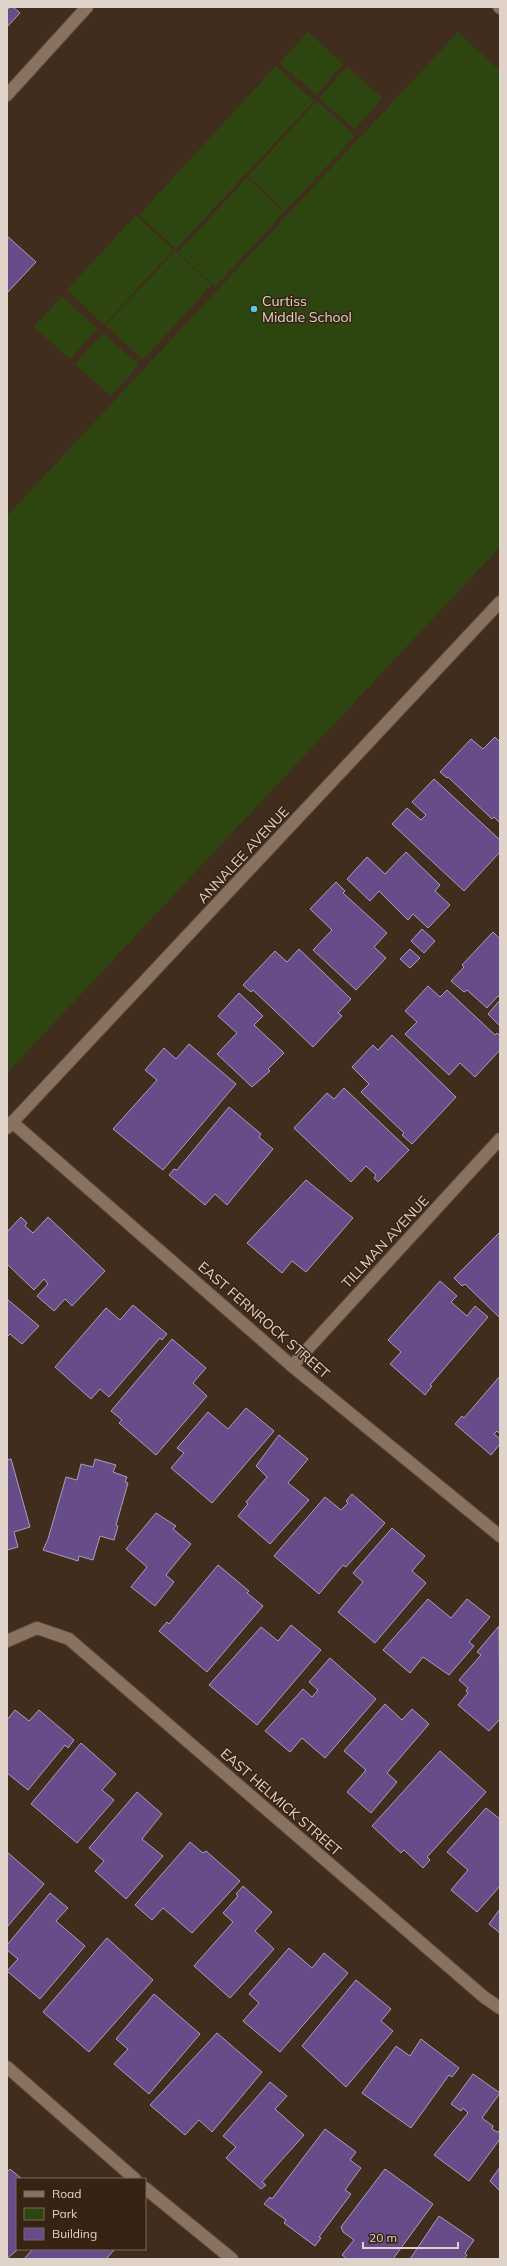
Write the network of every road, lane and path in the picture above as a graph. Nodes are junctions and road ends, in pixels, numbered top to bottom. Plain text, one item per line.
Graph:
1 (86, 7) edge
2 (7, 95) edge
3 (500, 602) edge
4 (10, 1125) edge
5 (500, 1139) edge
6 (292, 1366) junction
7 (500, 1536) edge
8 (7, 1641) edge
9 (500, 2008) edge
10 (7, 2067) edge
11 (134, 2178) edge
12 (146, 2189) edge
13 (232, 2259) edge

1 - 2 street
3 - 4 street, ANNALEE AVENUE
4 - 6 street, EAST FERNROCK STREET
5 - 6 street, TILLMAN AVENUE
6 - 7 street, EAST FERNROCK STREET
8 - 9 street, EAST HELMICK STREET
10 - 11 street
12 - 13 street

